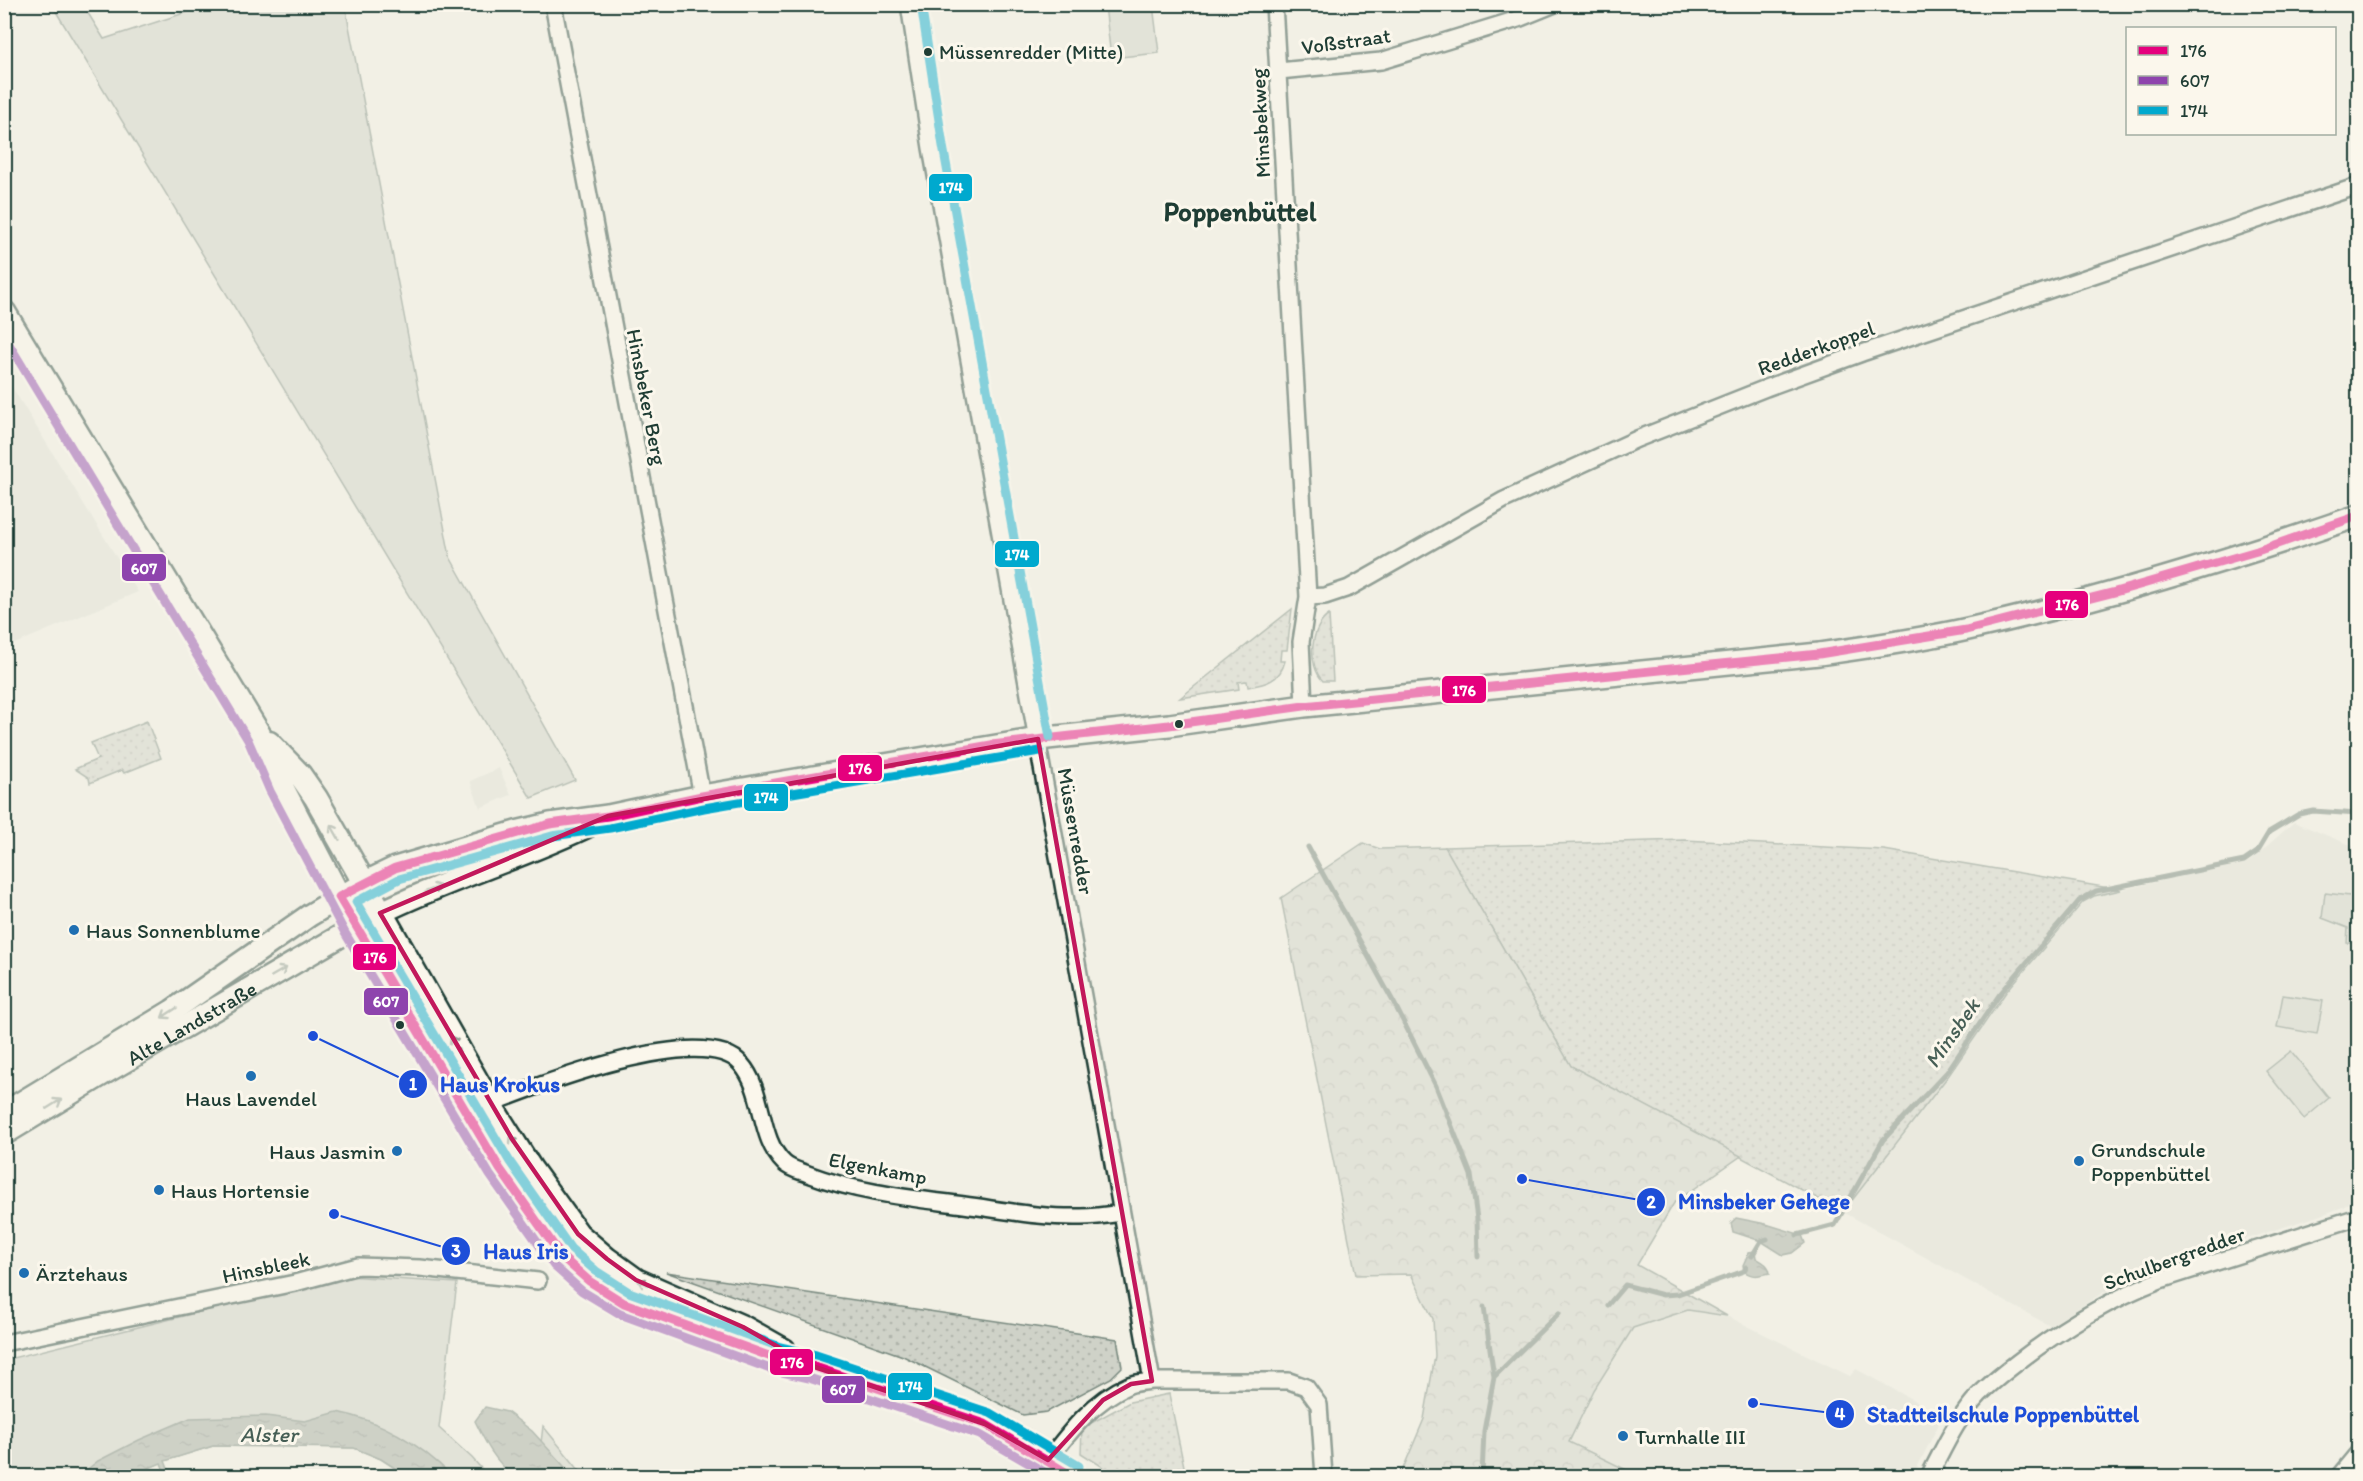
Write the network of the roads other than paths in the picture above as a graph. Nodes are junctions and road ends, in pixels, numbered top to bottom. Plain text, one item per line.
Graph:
1 (553, 4) edge
2 (909, 4) edge
3 (1274, 4) edge
4 (1556, 4) edge
5 (1279, 71) junction
6 (2358, 186) edge
7 (4, 312) edge
8 (2358, 516) edge
9 (1308, 597) junction
10 (1304, 706) junction
11 (260, 734) junction
12 (1038, 739) junction
13 (702, 796) junction
14 (608, 816) junction
15 (364, 883) junction
16 (339, 897) junction
17 (380, 913) junction
18 (355, 927) junction
19 (490, 1104) junction
20 (4, 1113) edge
21 (4, 1134) edge
22 (1121, 1212) junction
23 (2358, 1217) edge
24 (538, 1281) dead end
25 (4, 1342) edge
26 (812, 1366) junction
27 (1152, 1381) junction
28 (2358, 1453) edge
29 (1048, 1460) junction
30 (1069, 1475) edge
31 (1324, 1476) edge
32 (1929, 1476) edge
33 (2339, 1476) edge

1 - 13 street, Hinsbeker Berg
2 - 12 street, Müssenredder
3 - 5 street, Minsbekweg
4 - 5 street, Voßstraat
5 - 9 street, Minsbekweg
6 - 9 street, Redderkoppel
7 - 11 main road
8 - 10 main road
9 - 10 street, Minsbekweg
10 - 12 main road
15 -> 11 main road
11 - 16 main road
12 - 13 main road
12 - 22 street, Müssenredder
13 - 14 main road
14 - 15 main road, Alte Landstraße
17 -> 14 main road, Alte Landstraße
15 - 16 main road, Alte Landstraße
15 - 17 main road
16 - 18 main road
16 -> 20 main road, Alte Landstraße
17 - 18 main road, Alte Landstraße
19 -> 17 main road
21 -> 18 main road, Alte Landstraße
18 - 26 main road
19 - 22 street, Elgenkamp
26 -> 19 main road
22 - 27 street, Müssenredder
23 - 32 street, Schulbergredder
24 - 25 street, Hinsbleek
26 - 29 main road
27 - 29 street
27 - 31 street
28 - 33 street
29 - 30 main road

